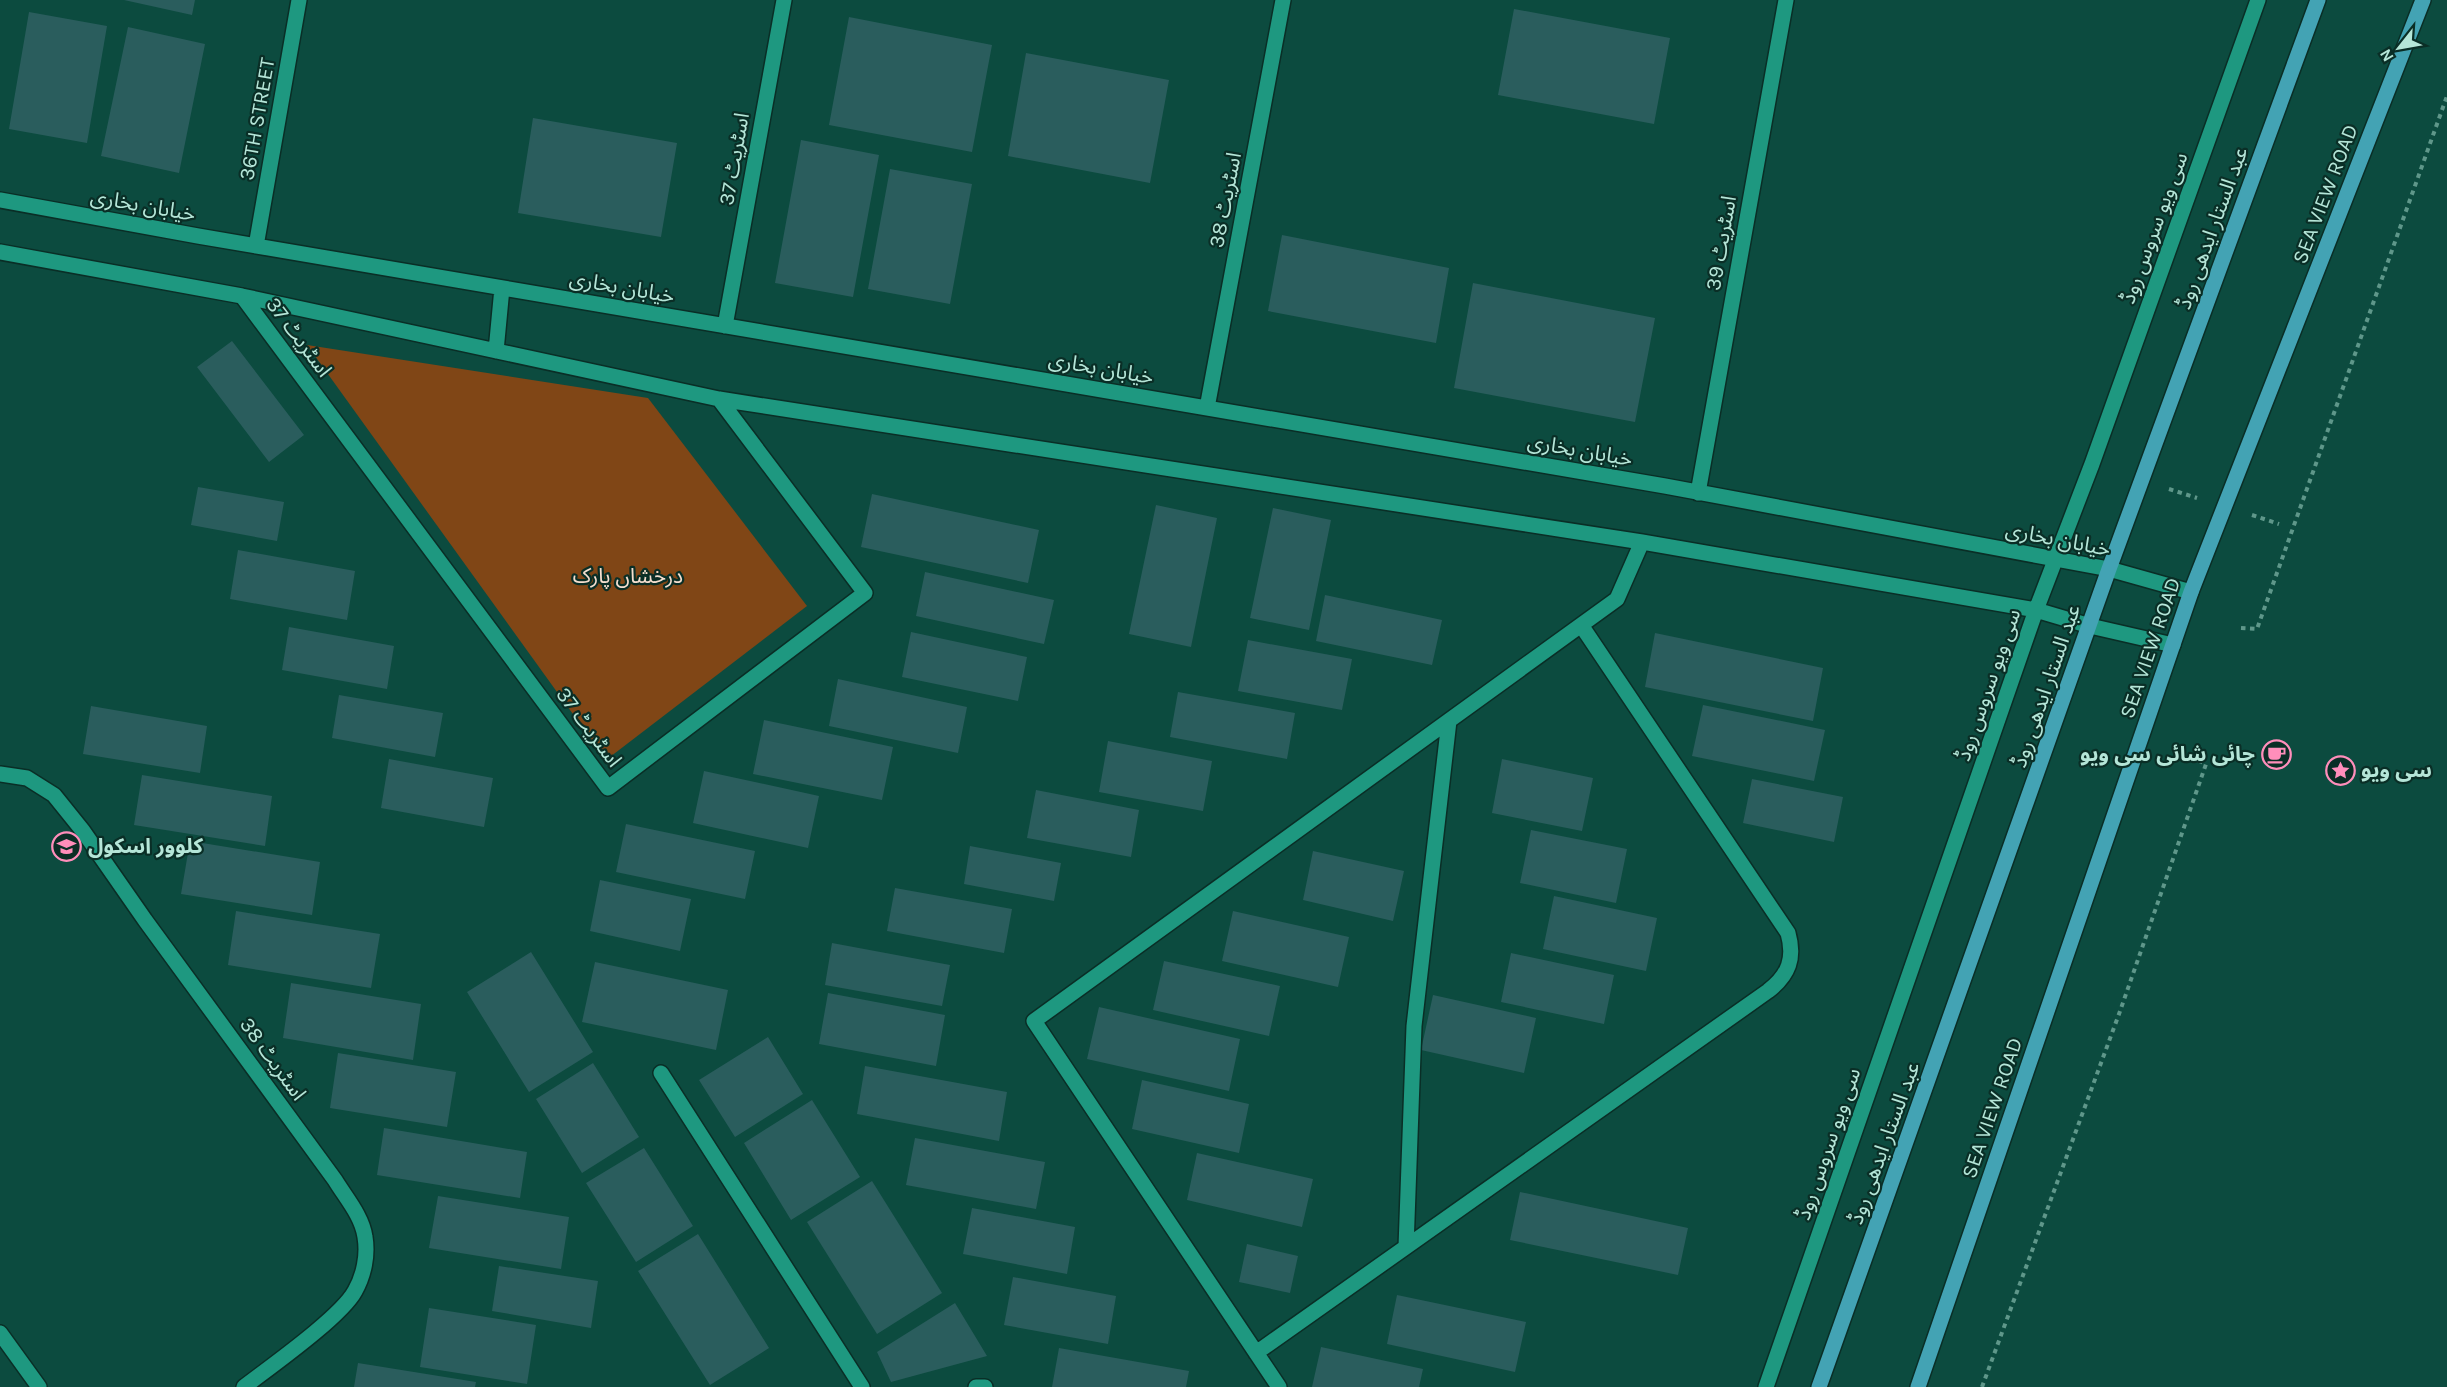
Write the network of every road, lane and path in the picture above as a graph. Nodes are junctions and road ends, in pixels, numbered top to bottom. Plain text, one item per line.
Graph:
1 (299, 0) edge
2 (784, 0) edge
3 (1283, 0) edge
4 (1786, 0) edge
5 (2258, 0) edge
6 (2318, 0) edge
7 (2423, 0) edge
8 (2447, 96) edge
9 (0, 200) edge
10 (256, 246) junction
11 (0, 252) edge
12 (502, 288) junction
13 (242, 296) junction
14 (725, 326) junction
15 (496, 351) junction
16 (719, 399) junction
17 (1207, 408) junction
18 (2141, 480) junction
19 (1698, 493) junction
20 (2225, 506) junction
21 (2279, 524) dead end
22 (1642, 542) junction
23 (2056, 559) junction
24 (2109, 569) junction
25 (2192, 592) junction
26 (2036, 610) junction
27 (1581, 625) junction
28 (2090, 626) junction
29 (2241, 627) dead end
30 (2173, 645) junction
31 (1449, 721) junction
32 (2194, 759) dead end
33 (0, 774) edge
34 (661, 1073) dead end
35 (1406, 1247) junction
36 (0, 1333) edge
37 (1256, 1353) junction
38 (39, 1387) edge
39 (244, 1387) edge
40 (862, 1387) edge
41 (976, 1387) edge
42 (985, 1387) edge
43 (1279, 1387) edge
44 (1766, 1387) edge
45 (1819, 1387) edge
46 (1918, 1387) edge
47 (1982, 1387) edge

1 - 10 street, 36TH STREET
2 - 14 street, اسٹریٹ 37
3 - 17 street, اسٹریٹ 38
4 - 19 street, اسٹریٹ 39
5 - 23 street, سی ویو سروس روڈ
6 - 18 main road, عبد الستار ایدھی روڈ
7 - 20 main road, SEA VIEW ROAD
8 - 29 path
9 - 10 street, خیابان بخاری
10 - 12 street, خیابان بخاری
11 - 13 street
12 - 14 street, خیابان بخاری
12 - 15 street
13 - 15 street
13 - 16 street, اسٹریٹ 37
14 - 17 street, خیابان بخاری
15 - 16 street
16 - 22 street
17 - 19 street, خیابان بخاری
18 - 20 path
18 - 24 main road, عبد الستار ایدھی روڈ
19 - 23 street, خیابان بخاری
20 - 21 path
20 - 25 main road, SEA VIEW ROAD
22 - 26 street
22 - 27 street
23 - 24 street, خیابان بخاری
23 - 26 street, سی ویو سروس روڈ
24 - 25 street, خیابان بخاری
24 - 28 main road, عبد الستار ایدھی روڈ
25 - 30 main road, SEA VIEW ROAD
26 - 28 street
26 - 44 street, سی ویو سروس روڈ
27 - 31 street
27 - 35 street
28 - 30 street
28 - 45 main road, عبد الستار ایدھی روڈ
30 - 46 main road, SEA VIEW ROAD
31 - 35 street
31 - 37 street
32 - 47 path
33 - 39 street, اسٹریٹ 38
34 - 40 street
35 - 37 street
36 - 38 street
37 - 43 street
41 - 42 street

